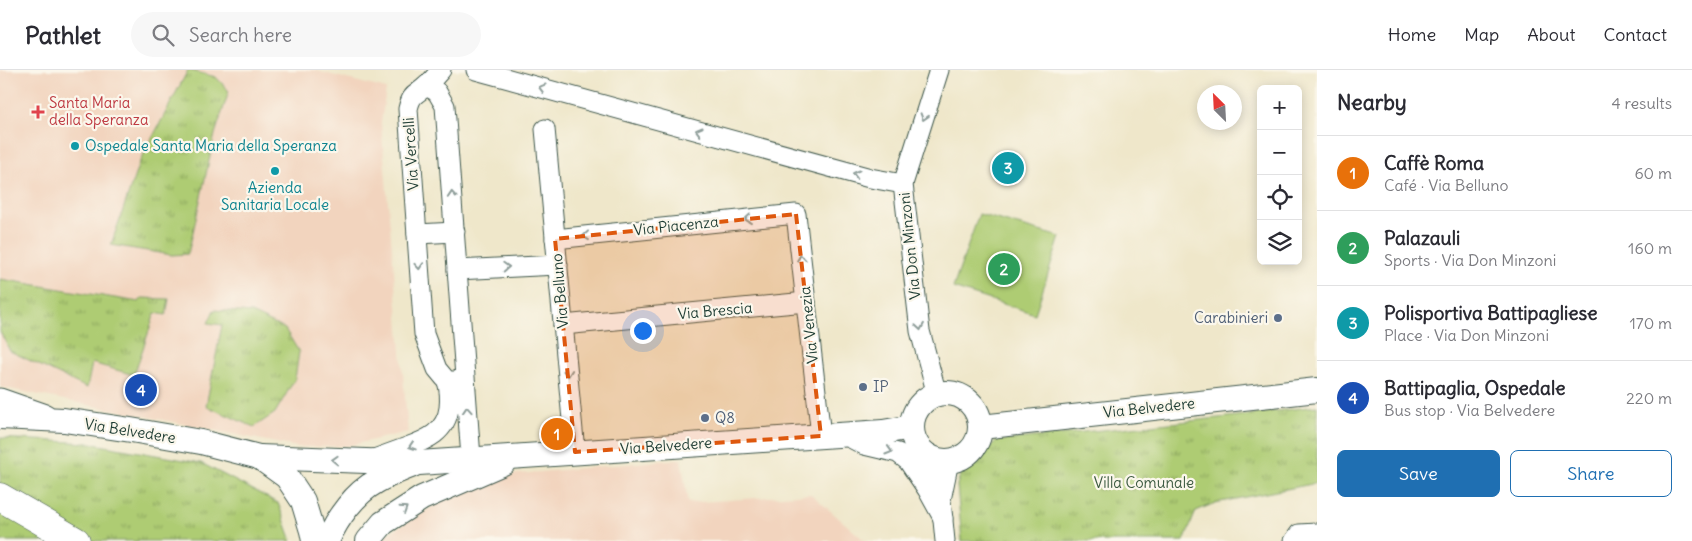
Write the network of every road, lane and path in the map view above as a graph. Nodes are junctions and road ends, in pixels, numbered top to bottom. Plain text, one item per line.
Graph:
1 (441, 70) edge
2 (476, 70) edge
3 (939, 70) edge
4 (427, 86) junction
5 (545, 129) dead end
6 (904, 184) junction
7 (796, 214) joint
8 (454, 232) junction
9 (417, 234) junction
10 (555, 239) junction
11 (558, 265) junction
12 (457, 270) junction
13 (806, 302) junction
14 (563, 325) junction
15 (456, 381) junction
16 (1317, 390) edge
17 (937, 395) junction
18 (0, 398) edge
19 (0, 418) edge
20 (64, 420) junction
21 (981, 426) junction
22 (912, 427) junction
23 (832, 435) junction
24 (575, 452) junction
25 (925, 454) junction
26 (519, 456) junction
27 (259, 457) junction
28 (470, 458) junction
29 (370, 461) junction
30 (418, 462) junction
31 (949, 462) junction
32 (0, 498) edge
33 (942, 509) junction
34 (1317, 534) edge
35 (76, 541) edge
36 (314, 541) edge
37 (327, 541) edge
38 (368, 541) edge
39 (945, 541) edge
40 (1294, 541) edge

1 - 4 street
6 -> 2 street
3 -> 6 street, Via Don Minzoni
8 -> 4 street, Via Vercelli
4 - 9 street, Via Vercelli
5 - 10 street, Via Belluno
6 -> 17 street, Via Don Minzoni
7 -> 10 street, Via Piacenza
13 -> 7 street, Via Venezia
8 - 9 street
8 - 12 street, Via Vercelli
9 -> 15 street, Via Vercelli
10 - 11 street, Via Belluno
12 -> 11 street
11 - 14 street, Via Belluno
12 - 15 street, Via Vercelli
13 - 14 street, Via Brescia
13 - 23 street, Via Venezia
14 -> 24 street, Via Belluno
28 -> 15 street, Via Vercelli
15 -> 29 street
16 - 21 main road, Via Belvedere
17 - 21 main road
17 - 22 main road
18 - 20 street
19 - 20 main road, Via Belvedere
20 - 27 main road, Via Belvedere
21 - 31 main road
22 - 23 main road, Via Belvedere
22 - 25 main road
23 - 24 main road, Via Belvedere
23 -> 33 street
24 - 26 main road, Via Belvedere
25 - 31 main road
25 - 33 street
26 - 28 main road, Via Belvedere
38 -> 26 main road
29 -> 27 main road, Via Belvedere
27 - 36 main road, Via Belvedere
28 - 30 main road, Via Belvedere
29 - 30 main road, Via Belvedere
30 - 37 main road, Via Belvedere
31 - 33 street
32 - 35 highway
33 - 39 street
34 - 40 street

